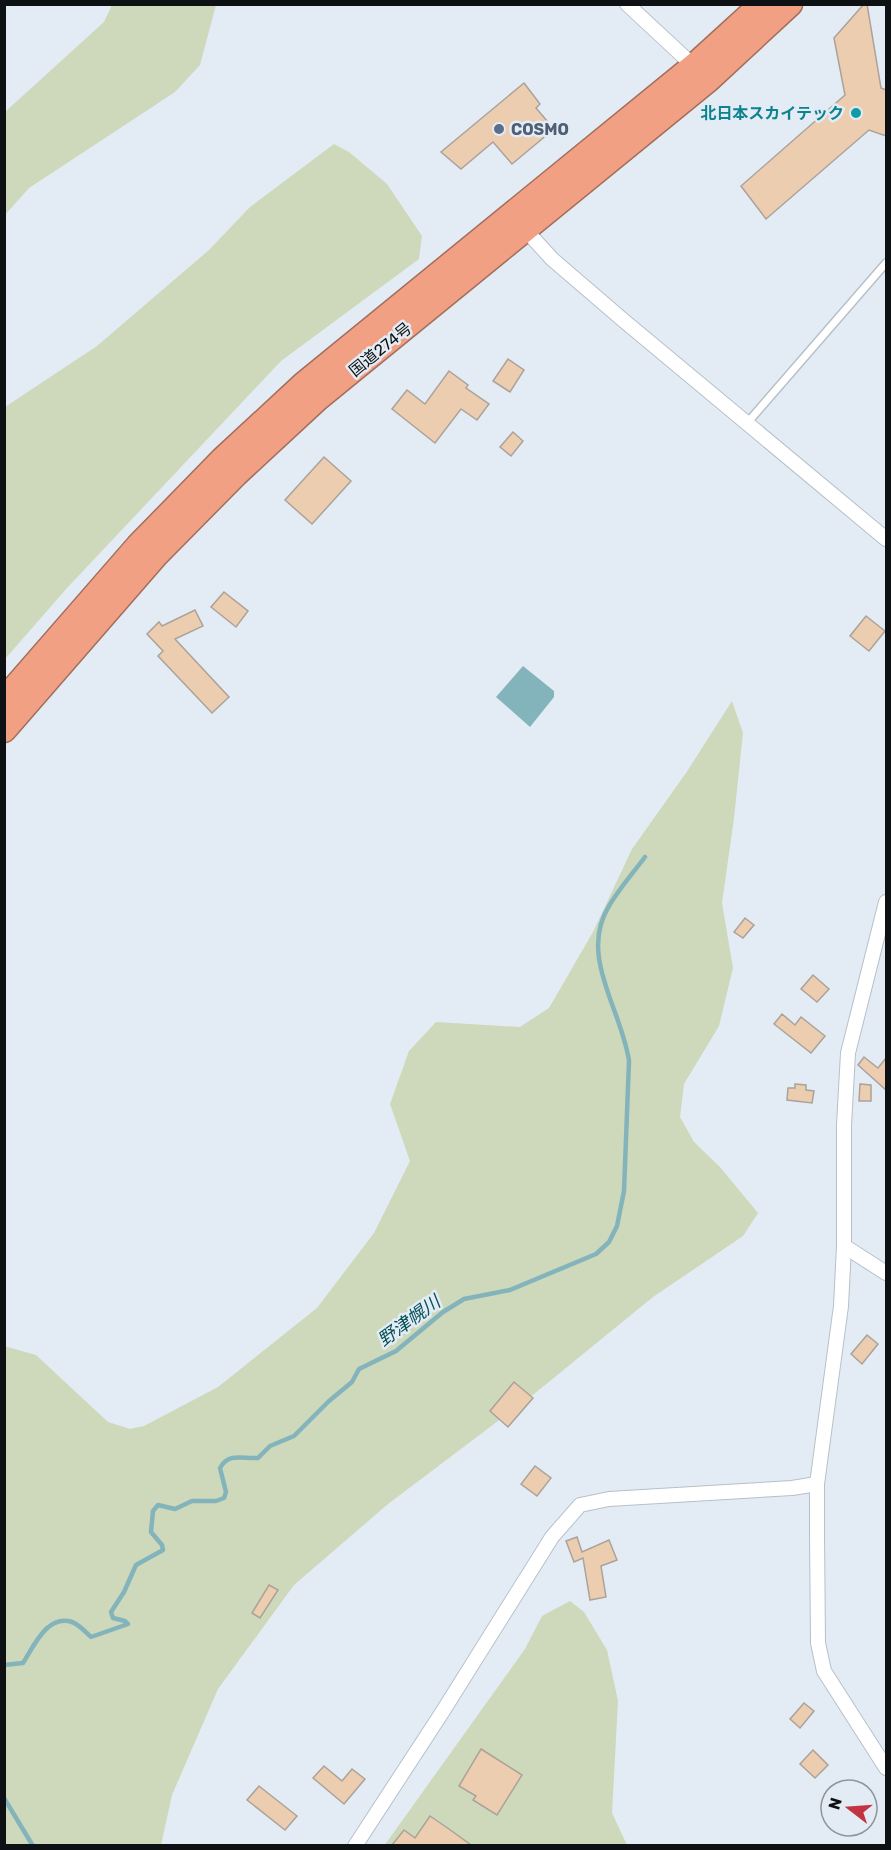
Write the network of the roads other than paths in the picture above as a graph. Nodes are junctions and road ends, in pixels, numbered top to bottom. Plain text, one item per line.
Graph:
1 (627, 4) edge
2 (762, 4) edge
3 (790, 4) edge
4 (701, 73) junction
5 (519, 222) junction
6 (886, 263) edge
7 (748, 422) junction
8 (886, 539) edge
9 (4, 700) edge
10 (4, 730) edge
11 (886, 902) edge
12 (844, 1246) junction
13 (886, 1273) edge
14 (817, 1484) junction
15 (886, 1768) edge
16 (355, 1845) edge

1 - 4 street
2 - 4 highway, 国道274号
3 - 4 highway, 国道274号
4 - 5 highway, 国道274号
5 - 7 street
5 - 9 highway, 国道274号
5 - 10 highway, 国道274号
6 - 7 lane
7 - 8 street
11 - 12 street
12 - 13 street
12 - 14 street
14 - 15 street
14 - 16 street

